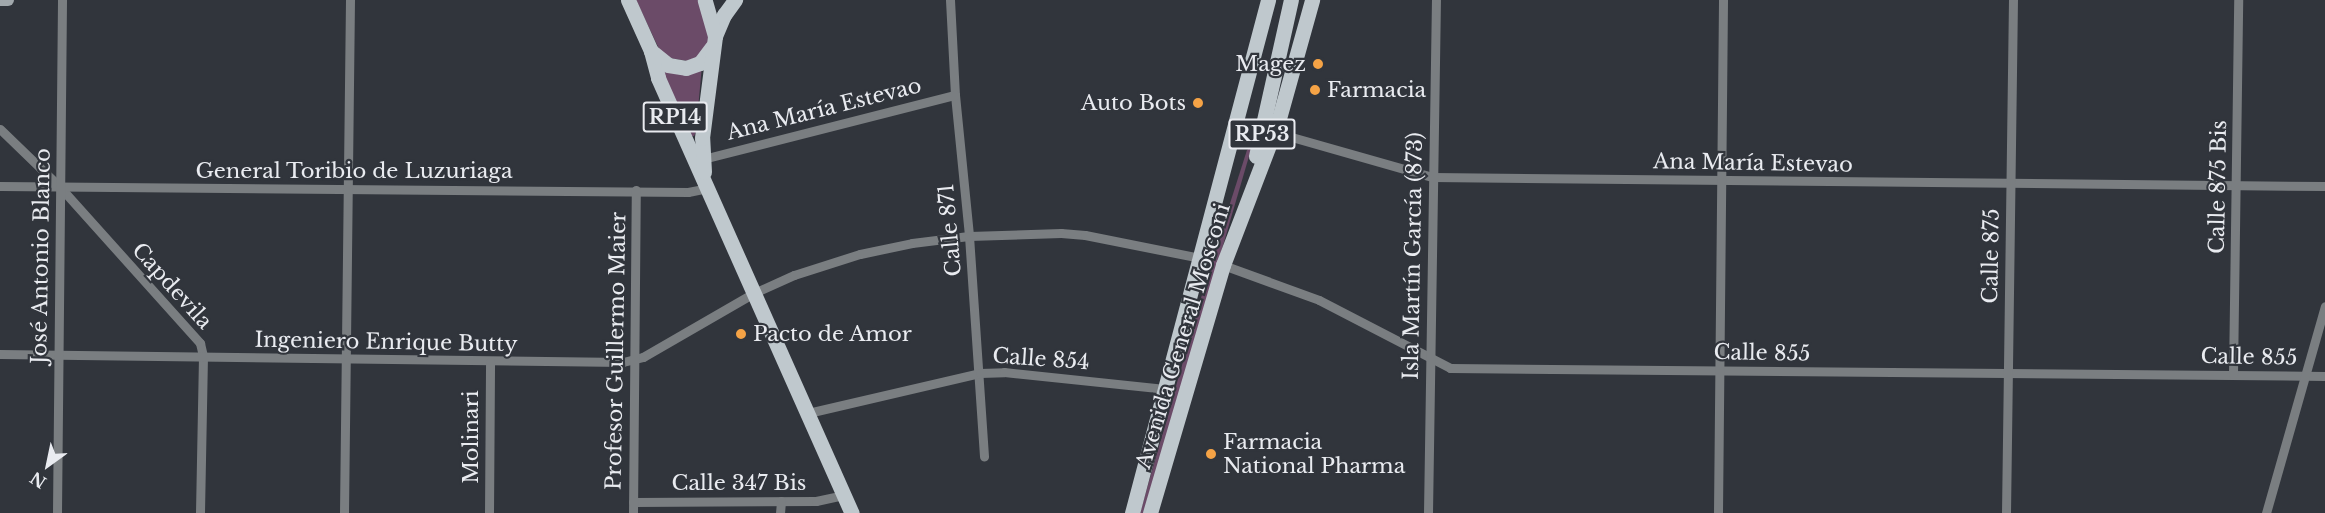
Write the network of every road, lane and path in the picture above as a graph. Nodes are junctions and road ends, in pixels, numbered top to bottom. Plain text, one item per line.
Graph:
1 (0, 0) edge
2 (8, 0) edge
3 (62, 0) edge
4 (350, 0) edge
5 (628, 0) edge
6 (705, 0) edge
7 (735, 0) edge
8 (950, 0) edge
9 (1268, 0) edge
10 (1291, 0) edge
11 (1312, 0) edge
12 (1436, 0) edge
13 (1723, 0) edge
14 (2013, 0) edge
15 (2238, 0) edge
16 (714, 40) junction
17 (651, 51) junction
18 (955, 94) junction
19 (0, 129) edge
20 (1274, 132) junction
21 (703, 159) junction
22 (1432, 177) junction
23 (1720, 181) junction
24 (706, 184) junction
25 (2010, 184) junction
26 (0, 186) edge
27 (2325, 186) edge
28 (60, 187) junction
29 (2237, 187) junction
30 (348, 190) junction
31 (636, 190) junction
32 (969, 236) junction
33 (1200, 258) junction
34 (1222, 265) junction
35 (754, 292) junction
36 (2325, 306) edge
37 (0, 354) edge
38 (58, 355) junction
39 (203, 356) junction
40 (346, 359) junction
41 (1430, 360) junction
42 (633, 361) junction
43 (490, 362) junction
44 (1720, 371) junction
45 (980, 373) junction
46 (2008, 374) junction
47 (2233, 374) junction
48 (2305, 376) junction
49 (2325, 376) edge
50 (1167, 389) junction
51 (808, 413) junction
52 (984, 456) dead end
53 (844, 495) junction
54 (781, 501) junction
55 (633, 502) junction
56 (57, 513) edge
57 (201, 513) edge
58 (344, 513) edge
59 (489, 513) edge
60 (633, 513) edge
61 (780, 513) edge
62 (852, 513) edge
63 (1132, 513) edge
64 (1150, 513) edge
65 (1428, 513) edge
66 (1718, 513) edge
67 (2006, 513) edge
68 (2266, 513) edge

1 - 2 main road
3 - 28 street, José Antonio Blanco
4 - 30 street
5 - 17 main road
6 - 16 main road
7 - 16 main road
8 - 18 street, Calle 871
9 - 33 main road, Avenida General Mosconi / RP53
10 - 34 main road, RP53
11 - 20 main road, Avenida General Mosconi / RP53
12 - 22 street, Isla Martín García (873)
13 - 23 street
14 - 25 street, Calle 875
15 - 29 street, Calle 875 Bis
16 - 17 main road
16 - 21 main road, RP14
17 - 24 main road, RP14
18 - 21 street, Ana María Estevao
18 - 32 street, Calle 871
19 - 28 street, Capdevila
20 - 22 street, Ana María Estevao
20 - 34 main road, Avenida General Mosconi / RP53
21 - 24 main road, RP14
22 - 23 street, Ana María Estevao
22 - 41 street, Isla Martín García (873)
23 - 25 street, Ana María Estevao
23 - 44 street
24 - 31 street, General Toribio de Luzuriaga
24 - 35 main road, RP14
25 - 29 street, Ana María Estevao
25 - 46 street, Calle 875
26 - 28 street, General Toribio de Luzuriaga
27 - 29 street, Ana María Estevao
28 - 30 street, General Toribio de Luzuriaga
28 - 38 street, José Antonio Blanco
28 - 39 street, Capdevila
29 - 47 street, Calle 875 Bis
30 - 31 street, General Toribio de Luzuriaga
30 - 40 street
31 - 42 street, Profesor Guillermo Maier
32 - 33 street, Ingeniero Enrique Butty
32 - 35 street, Ingeniero Enrique Butty
32 - 45 street, Calle 871
33 - 50 main road, Avenida General Mosconi / RP53
34 - 41 street, Calle 855
34 - 64 main road, Avenida General Mosconi / RP53
35 - 42 street, Ingeniero Enrique Butty
35 - 51 main road, RP14
36 - 48 street
37 - 38 street, Ingeniero Enrique Butty
38 - 39 street, Ingeniero Enrique Butty
38 - 56 street, José Antonio Blanco
39 - 40 street, Ingeniero Enrique Butty
39 - 57 street, Capdevila
40 - 43 street, Ingeniero Enrique Butty
40 - 58 street
41 - 44 street, Calle 855
41 - 65 street, Isla Martín García (873)
42 - 43 street, Ingeniero Enrique Butty
42 - 55 street, Profesor Guillermo Maier
43 - 59 street, Molinari
44 - 46 street, Calle 855
44 - 66 street
45 - 50 street, Calle 854
45 - 51 street, Calle 854
45 - 52 street, Calle 871
46 - 47 street, Calle 855
46 - 67 street, Calle 875
47 - 48 street, Calle 855
48 - 49 street, Calle 855
48 - 68 street
50 - 63 main road, Avenida General Mosconi / RP53
51 - 53 main road, RP14
53 - 54 street, Calle 347 Bis
53 - 62 main road, RP14
54 - 55 street, Calle 347 Bis
54 - 61 street
55 - 60 street, Profesor Guillermo Maier

